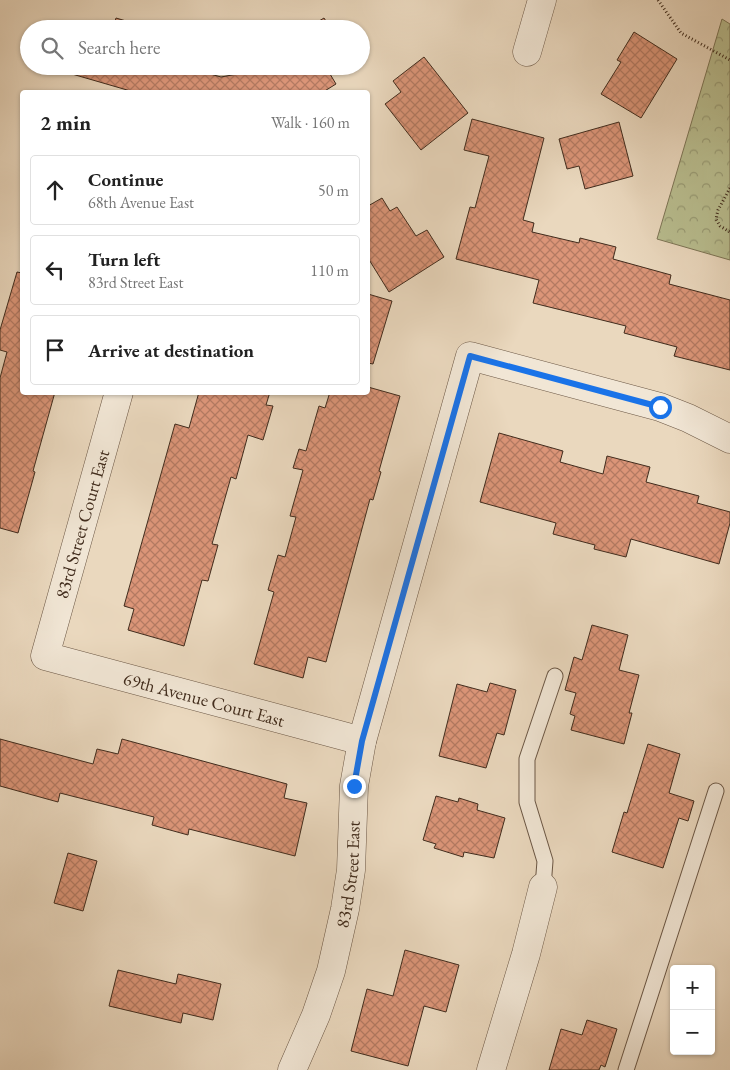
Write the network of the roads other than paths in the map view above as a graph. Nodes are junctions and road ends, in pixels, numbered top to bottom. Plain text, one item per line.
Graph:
1 (542, 0) edge
2 (527, 52) dead end
3 (118, 395) edge
4 (730, 440) edge
5 (45, 656) joint
6 (555, 676) dead end
7 (362, 741) junction
8 (716, 791) dead end
9 (543, 887) joint
10 (292, 1070) edge
11 (491, 1070) edge
12 (626, 1070) edge

1 - 2 street
3 - 5 street, 83rd Street Court East
4 - 7 street, 83rd Street East
5 - 7 street, 69th Avenue Court East
6 - 9 lane
7 - 10 street, 83rd Street East
8 - 12 lane
9 - 11 street

